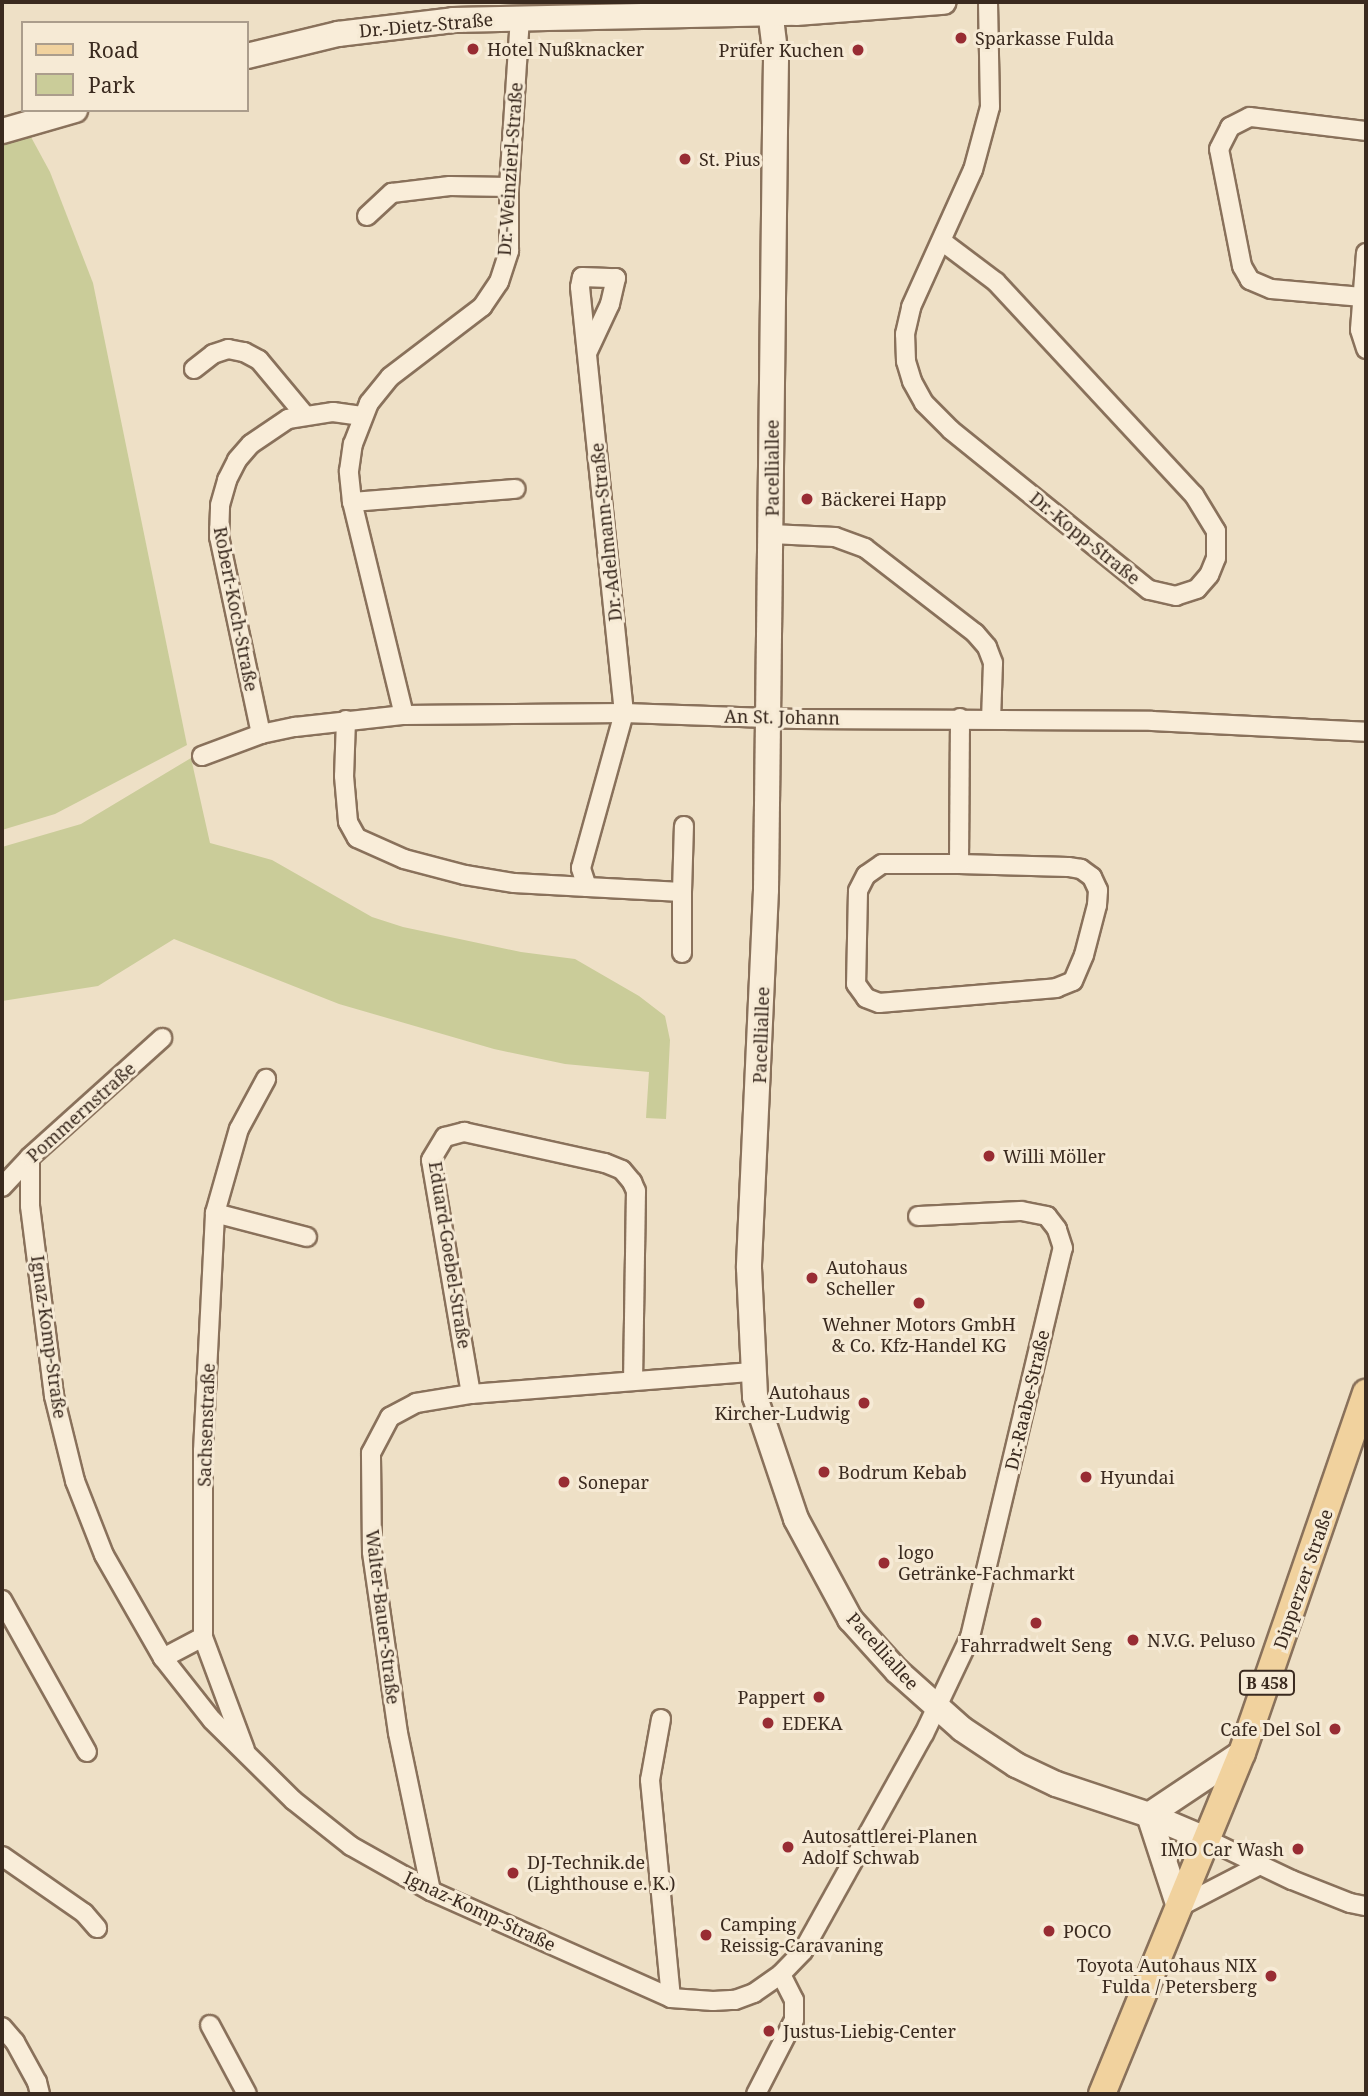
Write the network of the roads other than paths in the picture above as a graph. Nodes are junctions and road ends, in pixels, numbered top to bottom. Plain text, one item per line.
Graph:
1 (944, 2) edge
2 (988, 2) edge
3 (726, 8) edge
4 (769, 8) edge
5 (520, 17) junction
6 (248, 56) edge
7 (68, 112) edge
8 (2, 131) edge
9 (1366, 131) edge
10 (509, 187) junction
11 (367, 216) dead end
12 (943, 242) junction
13 (1366, 253) edge
14 (1362, 297) junction
15 (1366, 349) edge
16 (588, 351) dead end
17 (194, 369) dead end
18 (304, 414) junction
19 (362, 416) junction
20 (514, 489) dead end
21 (352, 502) junction
22 (771, 534) junction
23 (624, 713) junction
24 (404, 715) junction
25 (769, 717) junction
26 (960, 718) junction
27 (991, 719) junction
28 (346, 720) junction
29 (1366, 732) edge
30 (261, 734) junction
31 (202, 756) dead end
32 (684, 826) dead end
33 (959, 864) junction
34 (587, 887) junction
35 (682, 892) junction
36 (682, 953) dead end
37 (162, 1038) dead end
38 (266, 1079) dead end
39 (30, 1157) junction
40 (2, 1188) edge
41 (30, 1206) junction
42 (215, 1213) junction
43 (918, 1216) dead end
44 (307, 1237) dead end
45 (752, 1372) junction
46 (633, 1379) junction
47 (1366, 1393) edge
48 (471, 1394) junction
49 (2, 1601) edge
50 (203, 1637) junction
51 (163, 1658) junction
52 (937, 1708) junction
53 (661, 1719) dead end
54 (87, 1752) dead end
55 (1242, 1753) junction
56 (247, 1755) junction
57 (1149, 1815) junction
58 (1208, 1840) junction
59 (2, 1856) edge
60 (1260, 1865) junction
61 (431, 1891) junction
62 (1366, 1906) edge
63 (1179, 1907) junction
64 (97, 1928) dead end
65 (782, 1973) junction
66 (671, 1998) junction
67 (210, 2025) dead end
68 (2, 2027) edge
69 (40, 2094) edge
70 (247, 2094) edge
71 (756, 2094) edge
72 (1102, 2094) edge

1 - 4 main road, Dr.-Dietz-Straße
2 - 12 street, Dr.-Kopp-Straße
3 - 4 main road, Dr.-Dietz-Straße
3 - 5 main road, Dr.-Dietz-Straße
4 - 22 main road, Pacelliallee
5 - 6 main road, Dr.-Dietz-Straße
5 - 10 street, Dr.-Weinzierl-Straße
7 - 8 main road
9 - 14 street
10 - 11 street
10 - 19 street, Dr.-Weinzierl-Straße
12 - 12 street, Dr.-Kopp-Straße
13 - 14 street
14 - 15 street
16 - 23 street, Dr.-Adelmann-Straße
17 - 18 street
18 - 19 street, Robert-Koch-Straße
18 - 30 street, Robert-Koch-Straße
19 - 21 street, Dr.-Weinzierl-Straße
20 - 21 street
21 - 24 street, Dr.-Weinzierl-Straße
22 - 25 main road, Pacelliallee
22 - 27 street
23 - 24 street, An St. Johann
23 - 25 street, An St. Johann
23 - 34 street
24 - 28 street, An St. Johann
25 - 26 street, An St. Johann
25 - 45 main road, Pacelliallee
26 - 27 street, An St. Johann
26 - 33 street
27 - 29 street, An St. Johann
28 - 30 street, An St. Johann
28 - 34 street
30 - 31 street, An St. Johann
32 - 35 street
33 - 33 street
34 - 35 street
35 - 36 street
37 - 39 street, Pommernstraße
38 - 42 street, Sachsenstraße
39 - 40 street, Pommernstraße
39 - 41 street, Ignaz-Komp-Straße
40 - 41 street
41 - 51 street, Ignaz-Komp-Straße
42 - 44 street
42 - 50 street, Sachsenstraße
43 - 52 street, Dr.-Raabe-Straße
45 - 46 street, Walter-Bauer-Straße
45 - 52 main road, Pacelliallee
46 - 48 street, Walter-Bauer-Straße
46 - 48 street, Eduard-Goebel-Straße
47 - 55 main road, Dipperzer Straße / B 458
48 - 61 street, Walter-Bauer-Straße
49 - 54 street
50 - 51 street
50 - 56 street, Sachsenstraße
51 - 56 street, Ignaz-Komp-Straße
52 - 57 main road, Pacelliallee
52 - 65 street, Ignaz-Komp-Straße
53 - 66 street
55 - 57 main road
55 - 58 main road, Dipperzer Straße / B 458
56 - 61 street, Ignaz-Komp-Straße
57 - 58 main road, Pacelliallee
57 - 63 main road
58 - 60 street
58 - 63 main road, Dipperzer Straße / B 458
59 - 64 street
60 - 62 street
60 - 63 street
61 - 66 street, Ignaz-Komp-Straße
63 - 72 main road, Dipperzer Straße / B 458
65 - 66 street, Ignaz-Komp-Straße
65 - 71 street
67 - 70 street
68 - 69 street

